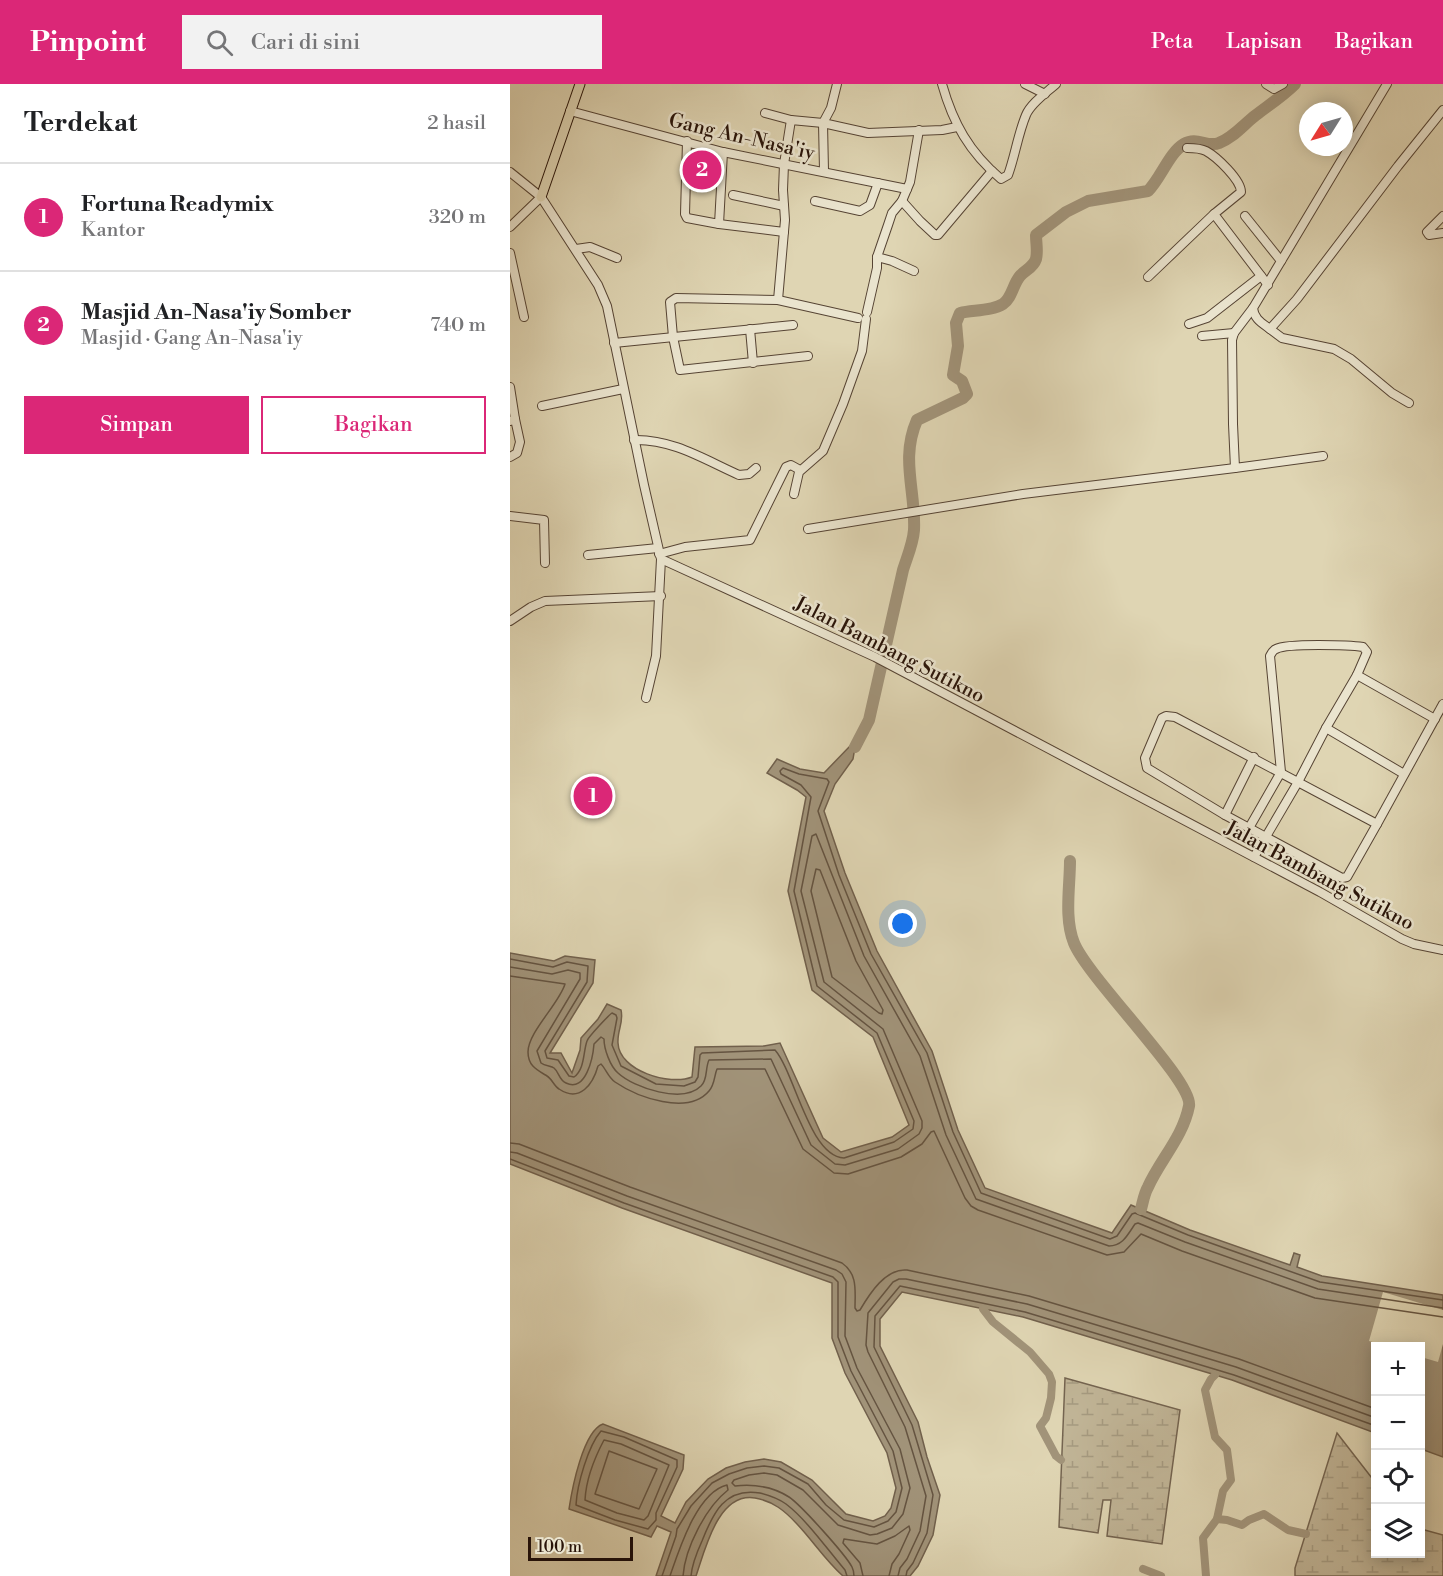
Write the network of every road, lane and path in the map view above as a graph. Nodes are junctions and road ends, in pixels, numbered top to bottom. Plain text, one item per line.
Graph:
1 (580, 84) edge
2 (837, 84) edge
3 (942, 84) edge
4 (1025, 84) edge
5 (1056, 84) edge
6 (1266, 84) edge
7 (1282, 84) edge
8 (1387, 84) edge
9 (1045, 94) junction
10 (1443, 110) edge
11 (570, 111) junction
12 (765, 112) dead end
13 (791, 120) junction
14 (823, 123) junction
15 (957, 127) junction
16 (919, 130) junction
17 (687, 141) junction
18 (1187, 148) dead end
19 (723, 152) junction
20 (784, 164) junction
21 (824, 171) junction
22 (992, 171) junction
23 (510, 172) edge
24 (878, 183) junction
25 (907, 189) junction
26 (733, 195) dead end
27 (541, 197) junction
28 (815, 201) dead end
29 (902, 201) junction
30 (784, 206) junction
31 (1214, 214) junction
32 (1245, 216) dead end
33 (1443, 216) edge
34 (718, 224) junction
35 (510, 227) edge
36 (784, 232) junction
37 (1443, 233) edge
38 (576, 249) junction
39 (510, 253) edge
40 (877, 257) junction
41 (617, 258) dead end
42 (1281, 261) junction
43 (914, 271) dead end
44 (1261, 276) junction
45 (1148, 277) dead end
46 (1268, 285) junction
47 (778, 300) junction
48 (1253, 308) junction
49 (864, 316) junction
50 (524, 317) dead end
51 (1188, 324) dead end
52 (793, 325) dead end
53 (750, 329) junction
54 (1270, 329) junction
55 (1234, 333) junction
56 (1202, 336) dead end
57 (673, 337) junction
58 (614, 343) junction
59 (808, 356) dead end
60 (753, 363) junction
61 (510, 387) edge
62 (623, 389) junction
63 (1409, 403) dead end
64 (542, 406) dead end
65 (513, 420) edge
66 (634, 440) junction
67 (1323, 456) dead end
68 (510, 457) edge
69 (756, 468) dead end
70 (1236, 468) junction
71 (800, 470) junction
72 (794, 494) dead end
73 (510, 516) edge
74 (808, 529) dead end
75 (660, 554) junction
76 (588, 555) dead end
77 (545, 563) dead end
78 (661, 596) junction
79 (510, 621) edge
80 (1357, 675) junction
81 (646, 698) dead end
82 (1443, 704) edge
83 (1435, 719) junction
84 (1326, 728) junction
85 (1254, 757) junction
86 (1281, 772) junction
87 (1404, 774) junction
88 (1298, 782) junction
89 (1225, 815) junction
90 (1377, 824) junction
91 (1249, 828) junction
92 (1266, 837) junction
93 (1254, 857) junction
94 (1443, 950) edge

1 - 11 main road
2 - 14 street
3 - 15 street
4 - 9 street
5 - 9 street
6 - 7 street
8 - 42 street
9 - 22 street
10 - 54 street
11 - 17 street, Gang An-Nasa'iy
11 - 27 main road
12 - 13 street
13 - 14 street
13 - 20 street
14 - 16 street
14 - 21 street
15 - 16 street
15 - 22 street
16 - 25 street
17 - 19 street, Gang An-Nasa'iy
17 - 34 street
18 - 31 street
19 - 20 street, Gang An-Nasa'iy
19 - 34 street
20 - 21 street, Gang An-Nasa'iy
20 - 30 street
21 - 24 street, Gang An-Nasa'iy
22 - 29 street
23 - 27 street
24 - 25 street, Gang An-Nasa'iy
24 - 28 street
25 - 29 street
26 - 30 street
27 - 35 street
27 - 38 street
29 - 40 street
30 - 36 street
31 - 44 street
31 - 45 street
32 - 42 street
33 - 37 street
34 - 36 street
36 - 47 street
38 - 41 street
38 - 58 street
39 - 50 street
40 - 43 street
40 - 49 street
42 - 46 street
44 - 46 street
44 - 51 street
46 - 48 street
47 - 49 street
47 - 57 street
48 - 54 street
48 - 55 street
49 - 71 street
52 - 53 street
53 - 57 street
53 - 60 street
54 - 63 street
55 - 56 street
55 - 70 street
57 - 58 street
57 - 60 street
58 - 62 street
59 - 60 street
61 - 65 street
62 - 64 street
62 - 66 street
65 - 68 street
66 - 69 street
66 - 75 street
67 - 70 street
70 - 74 street
71 - 72 street
71 - 75 street
73 - 77 street
75 - 76 street
75 - 78 street
75 - 93 street, Jalan Bambang Sutikno
78 - 79 street
78 - 81 street
80 - 83 street
80 - 84 street
80 - 86 street
82 - 83 street
83 - 87 street
84 - 87 street
84 - 88 street
85 - 86 street
85 - 89 street
85 - 89 street
86 - 88 street
86 - 91 street
87 - 90 street
88 - 90 street
88 - 92 street
89 - 91 street
90 - 92 street
91 - 92 street
92 - 93 street
93 - 94 street, Jalan Bambang Sutikno

